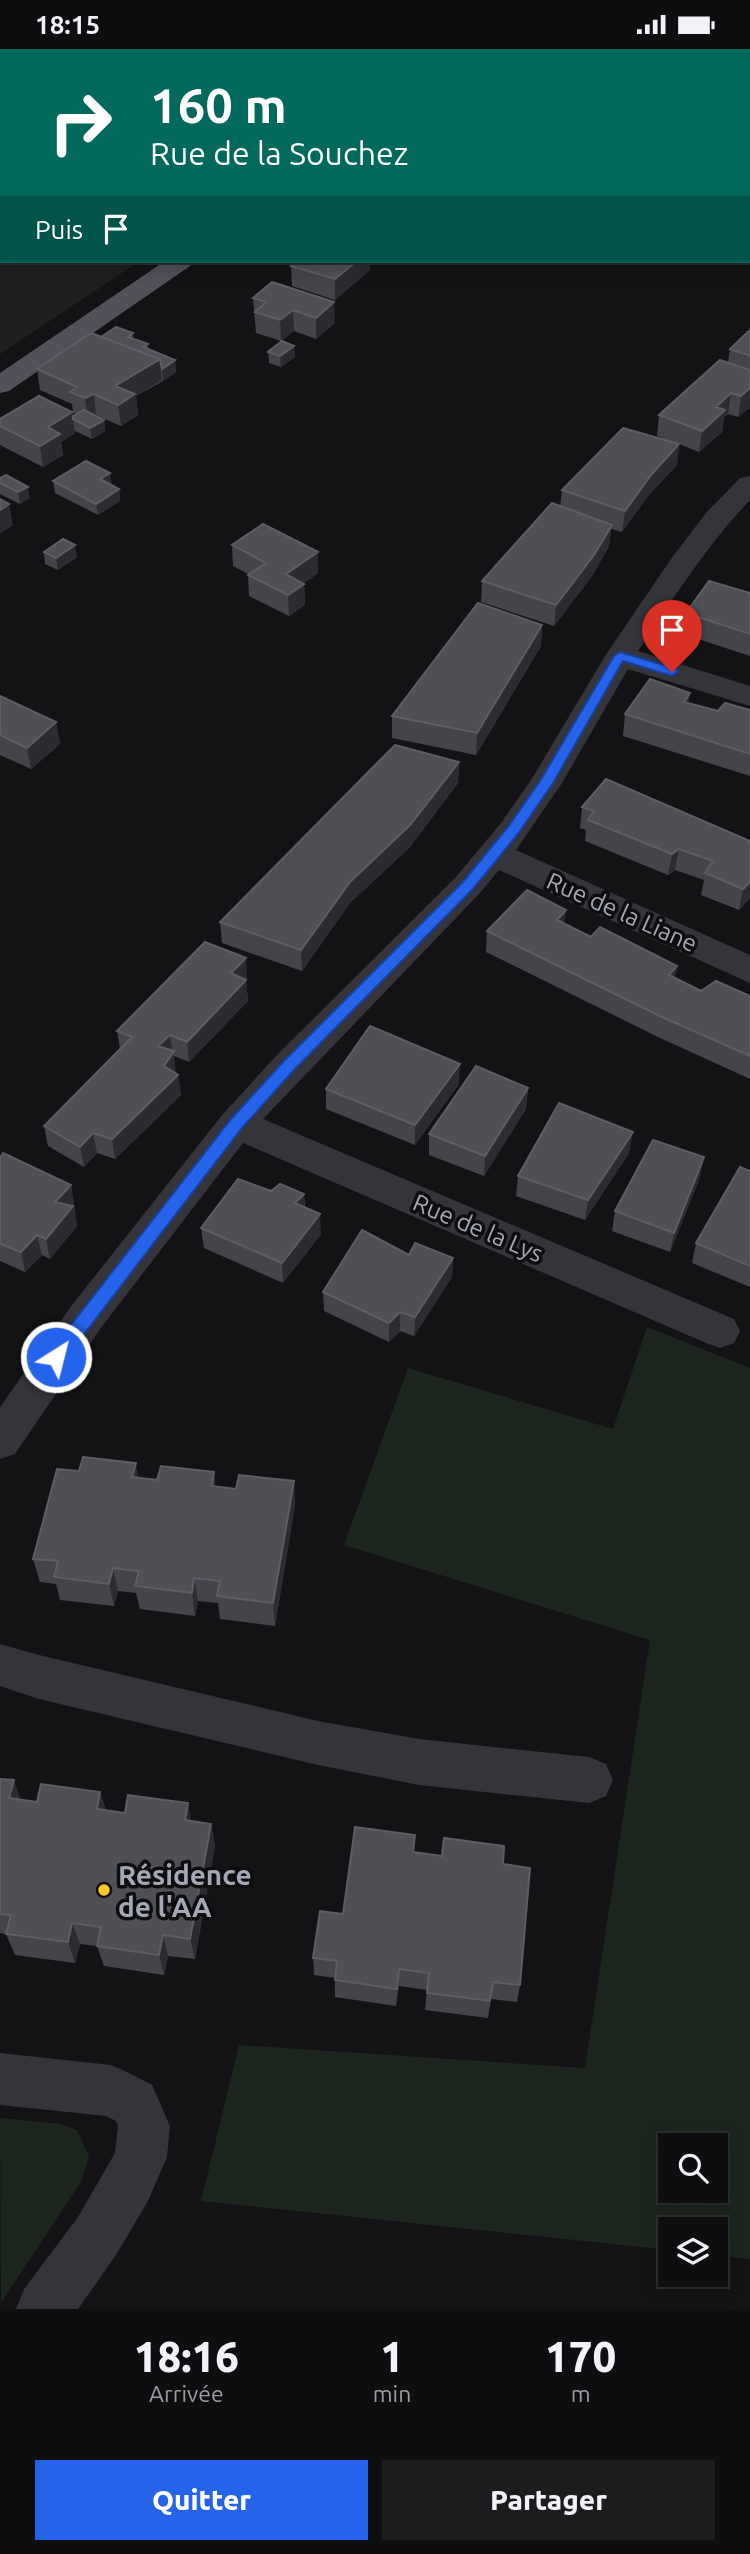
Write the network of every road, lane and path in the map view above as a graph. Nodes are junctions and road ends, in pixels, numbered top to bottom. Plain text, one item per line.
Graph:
1 (178, 263) edge
2 (0, 385) edge
3 (750, 484) edge
4 (620, 656) junction
5 (750, 696) edge
6 (494, 854) junction
7 (750, 970) edge
8 (236, 1123) junction
9 (720, 1331) dead end
10 (0, 1441) edge
11 (0, 1665) edge
12 (589, 1780) dead end
13 (0, 2079) edge
14 (44, 2309) edge

1 - 2 main road
3 - 4 street
4 - 5 street
4 - 6 street
6 - 7 street, Rue de la Liane
6 - 8 street
8 - 9 street, Rue de la Lys
8 - 10 street
11 - 12 street
13 - 14 street

